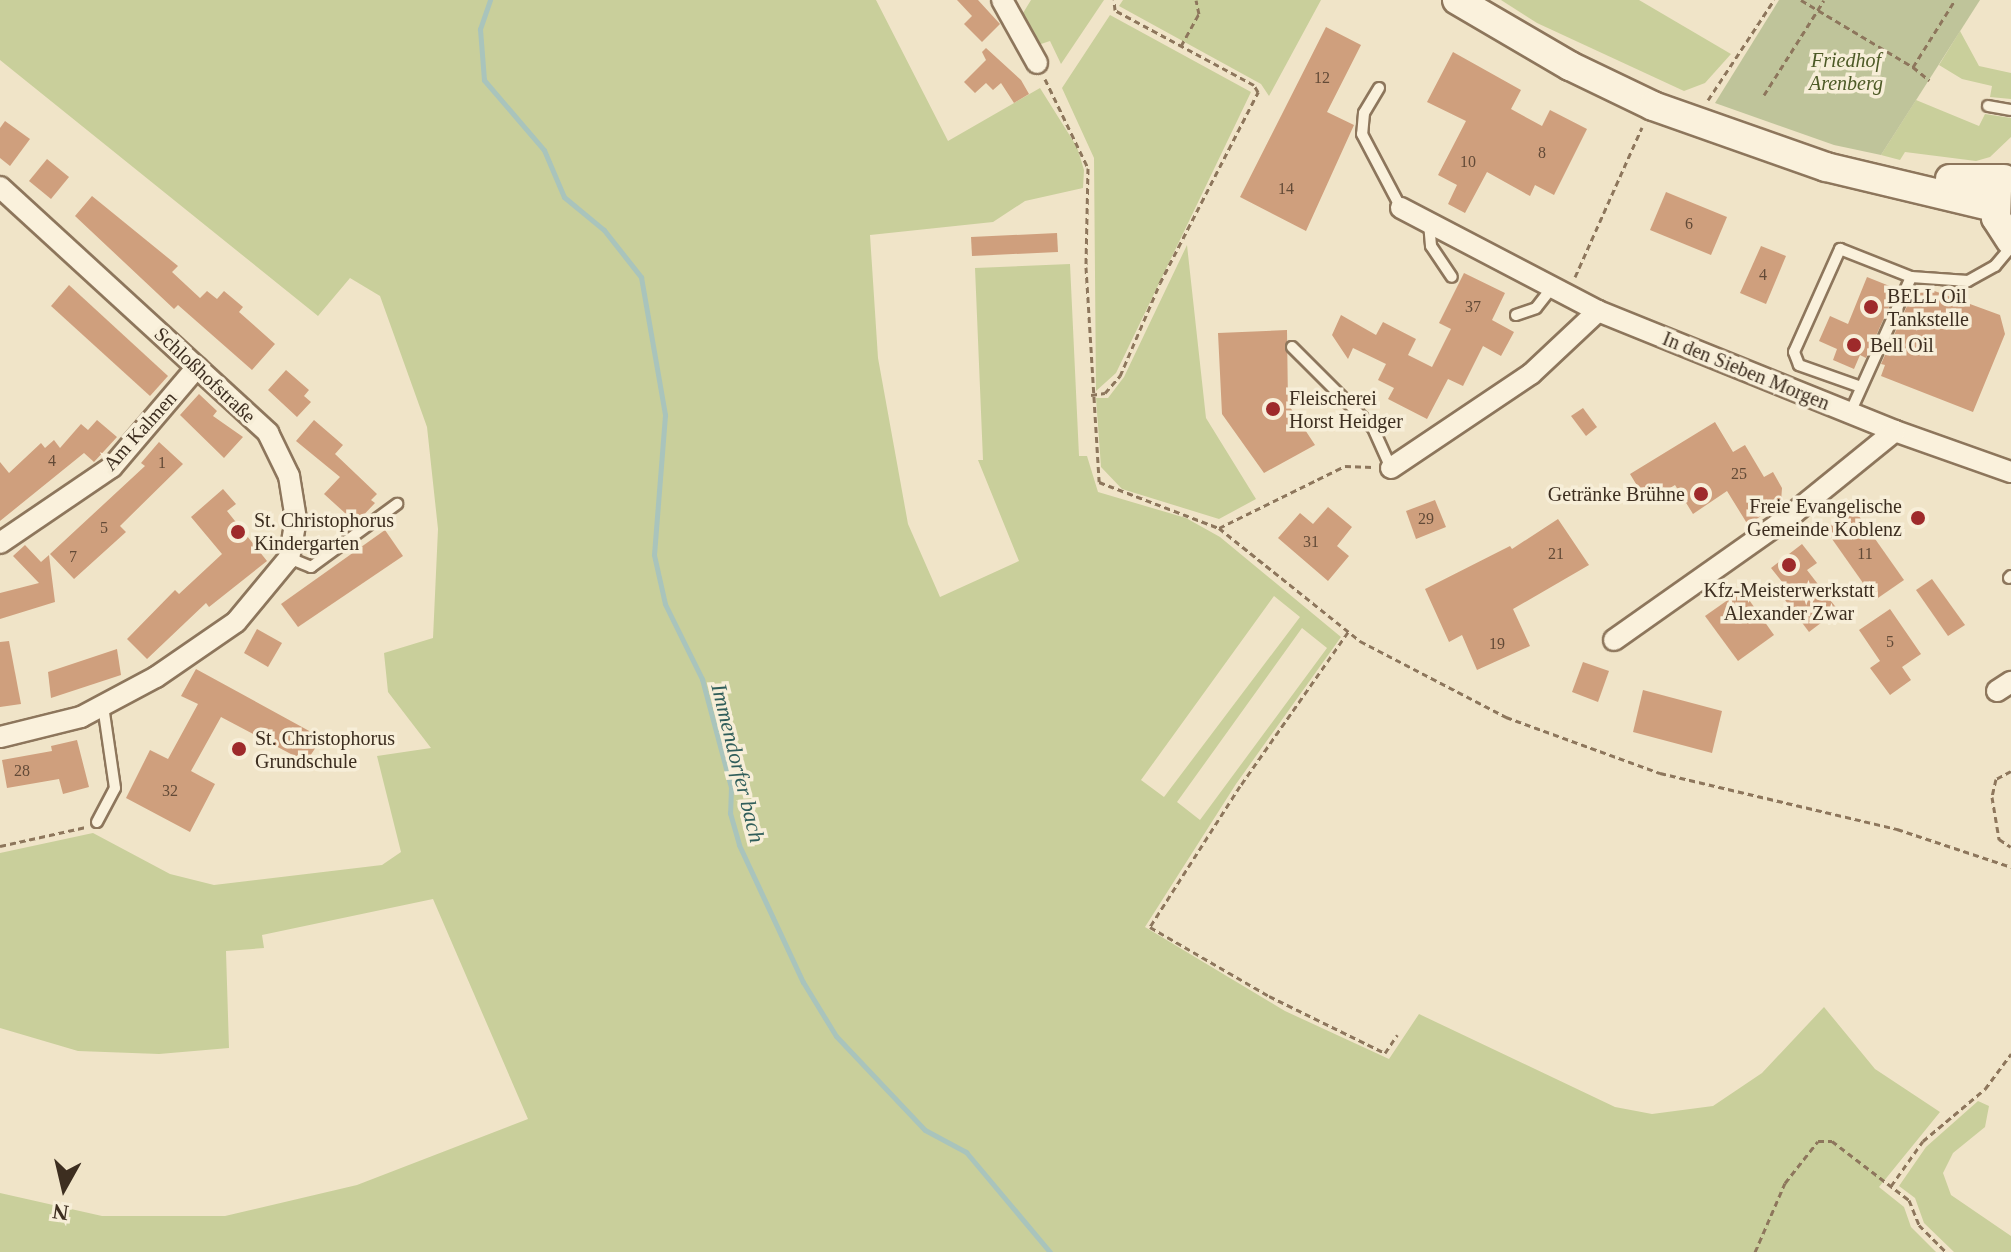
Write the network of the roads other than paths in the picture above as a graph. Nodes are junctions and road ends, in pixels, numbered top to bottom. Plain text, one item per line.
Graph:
1 (1002, 0) edge
2 (1457, 0) edge
3 (1483, 0) edge
4 (1037, 63) road end
5 (1379, 88) dead end
6 (1988, 106) dead end
7 (2011, 110) edge
8 (2007, 175) edge
9 (0, 187) edge
10 (1994, 207) junction
11 (1401, 208) joint
12 (1429, 223) junction
13 (2011, 244) edge
14 (1452, 277) dead end
15 (1911, 277) junction
16 (1558, 292) junction
17 (1598, 311) junction
18 (1516, 315) dead end
19 (1292, 347) dead end
20 (197, 367) junction
21 (1861, 387) junction
22 (1850, 413) junction
23 (1895, 431) junction
24 (1391, 468) joint
25 (2011, 472) edge
26 (397, 504) dead end
27 (0, 543) edge
28 (289, 558) junction
29 (1614, 640) dead end
30 (103, 706) junction
31 (0, 737) edge
32 (97, 822) road end

1 - 4 street
2 - 10 main road
3 - 8 main road
5 - 11 lane
6 - 7 lane
8 - 10 main road
9 - 20 street, Schloßhofstraße
10 - 13 main road
11 - 12 street, In den Sieben Morgen
12 - 14 lane
12 - 16 street, In den Sieben Morgen
13 - 15 lane
15 - 21 lane
15 - 21 lane
16 - 17 street, In den Sieben Morgen
16 - 18 lane
17 - 22 street, In den Sieben Morgen
17 - 24 street
19 - 24 lane
20 - 27 street, Am Kalmen
20 - 28 street, Schloßhofstraße
21 - 22 lane
22 - 23 street, In den Sieben Morgen
23 - 25 street, In den Sieben Morgen
23 - 29 street
26 - 28 lane
28 - 30 street, Schloßhofstraße
30 - 31 street, Schloßhofstraße
30 - 32 lane

